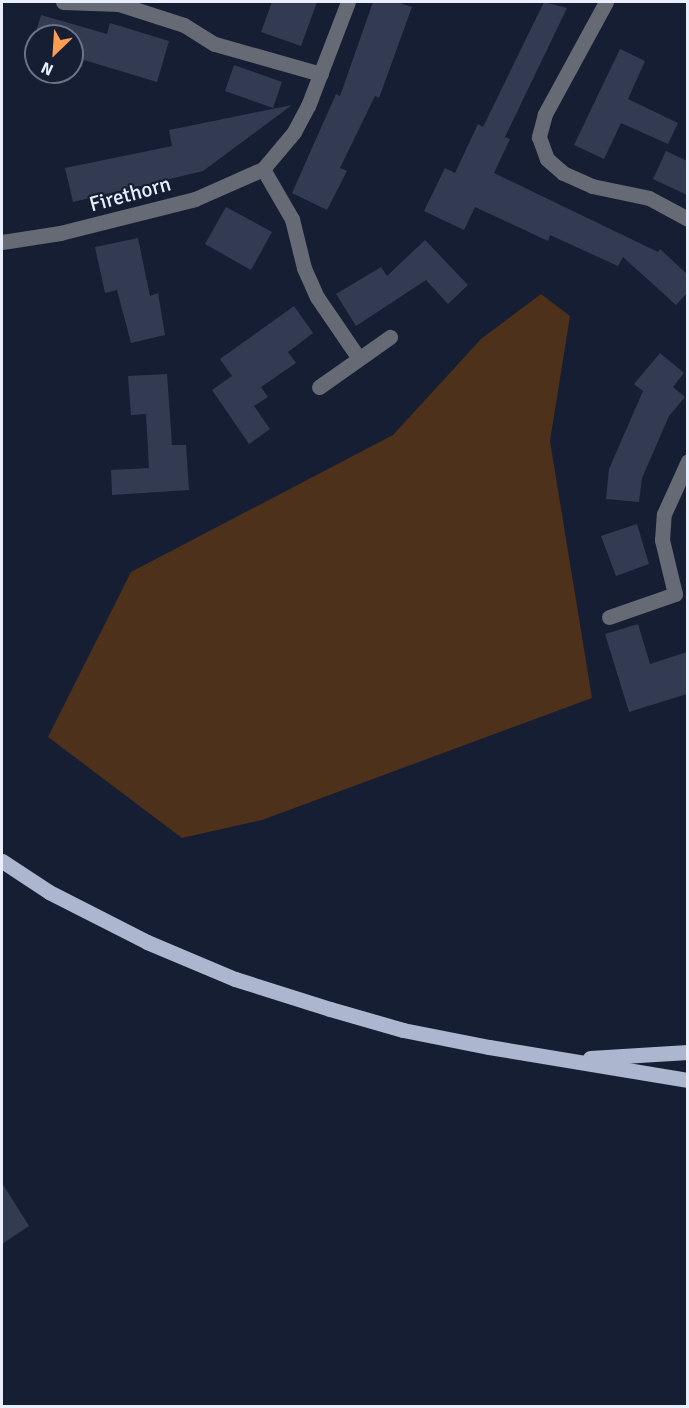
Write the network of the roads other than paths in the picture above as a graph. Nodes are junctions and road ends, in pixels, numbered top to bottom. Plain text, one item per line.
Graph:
1 (63, 2) edge
2 (348, 2) edge
3 (606, 2) edge
4 (321, 74) junction
5 (263, 169) junction
6 (687, 219) edge
7 (2, 242) edge
8 (390, 337) dead end
9 (358, 357) junction
10 (319, 387) dead end
11 (687, 461) edge
12 (681, 591) edge
13 (609, 617) dead end
14 (2, 861) edge
15 (687, 1052) edge
16 (569, 1059) junction
17 (687, 1080) edge

1 - 4 street
2 - 4 street, Firethorn
3 - 6 street
4 - 5 street, Firethorn
5 - 7 street, Firethorn
5 - 9 street
8 - 9 street
9 - 10 street
11 - 12 street
12 - 13 street
14 - 16 main road
15 - 16 main road
16 - 17 main road

